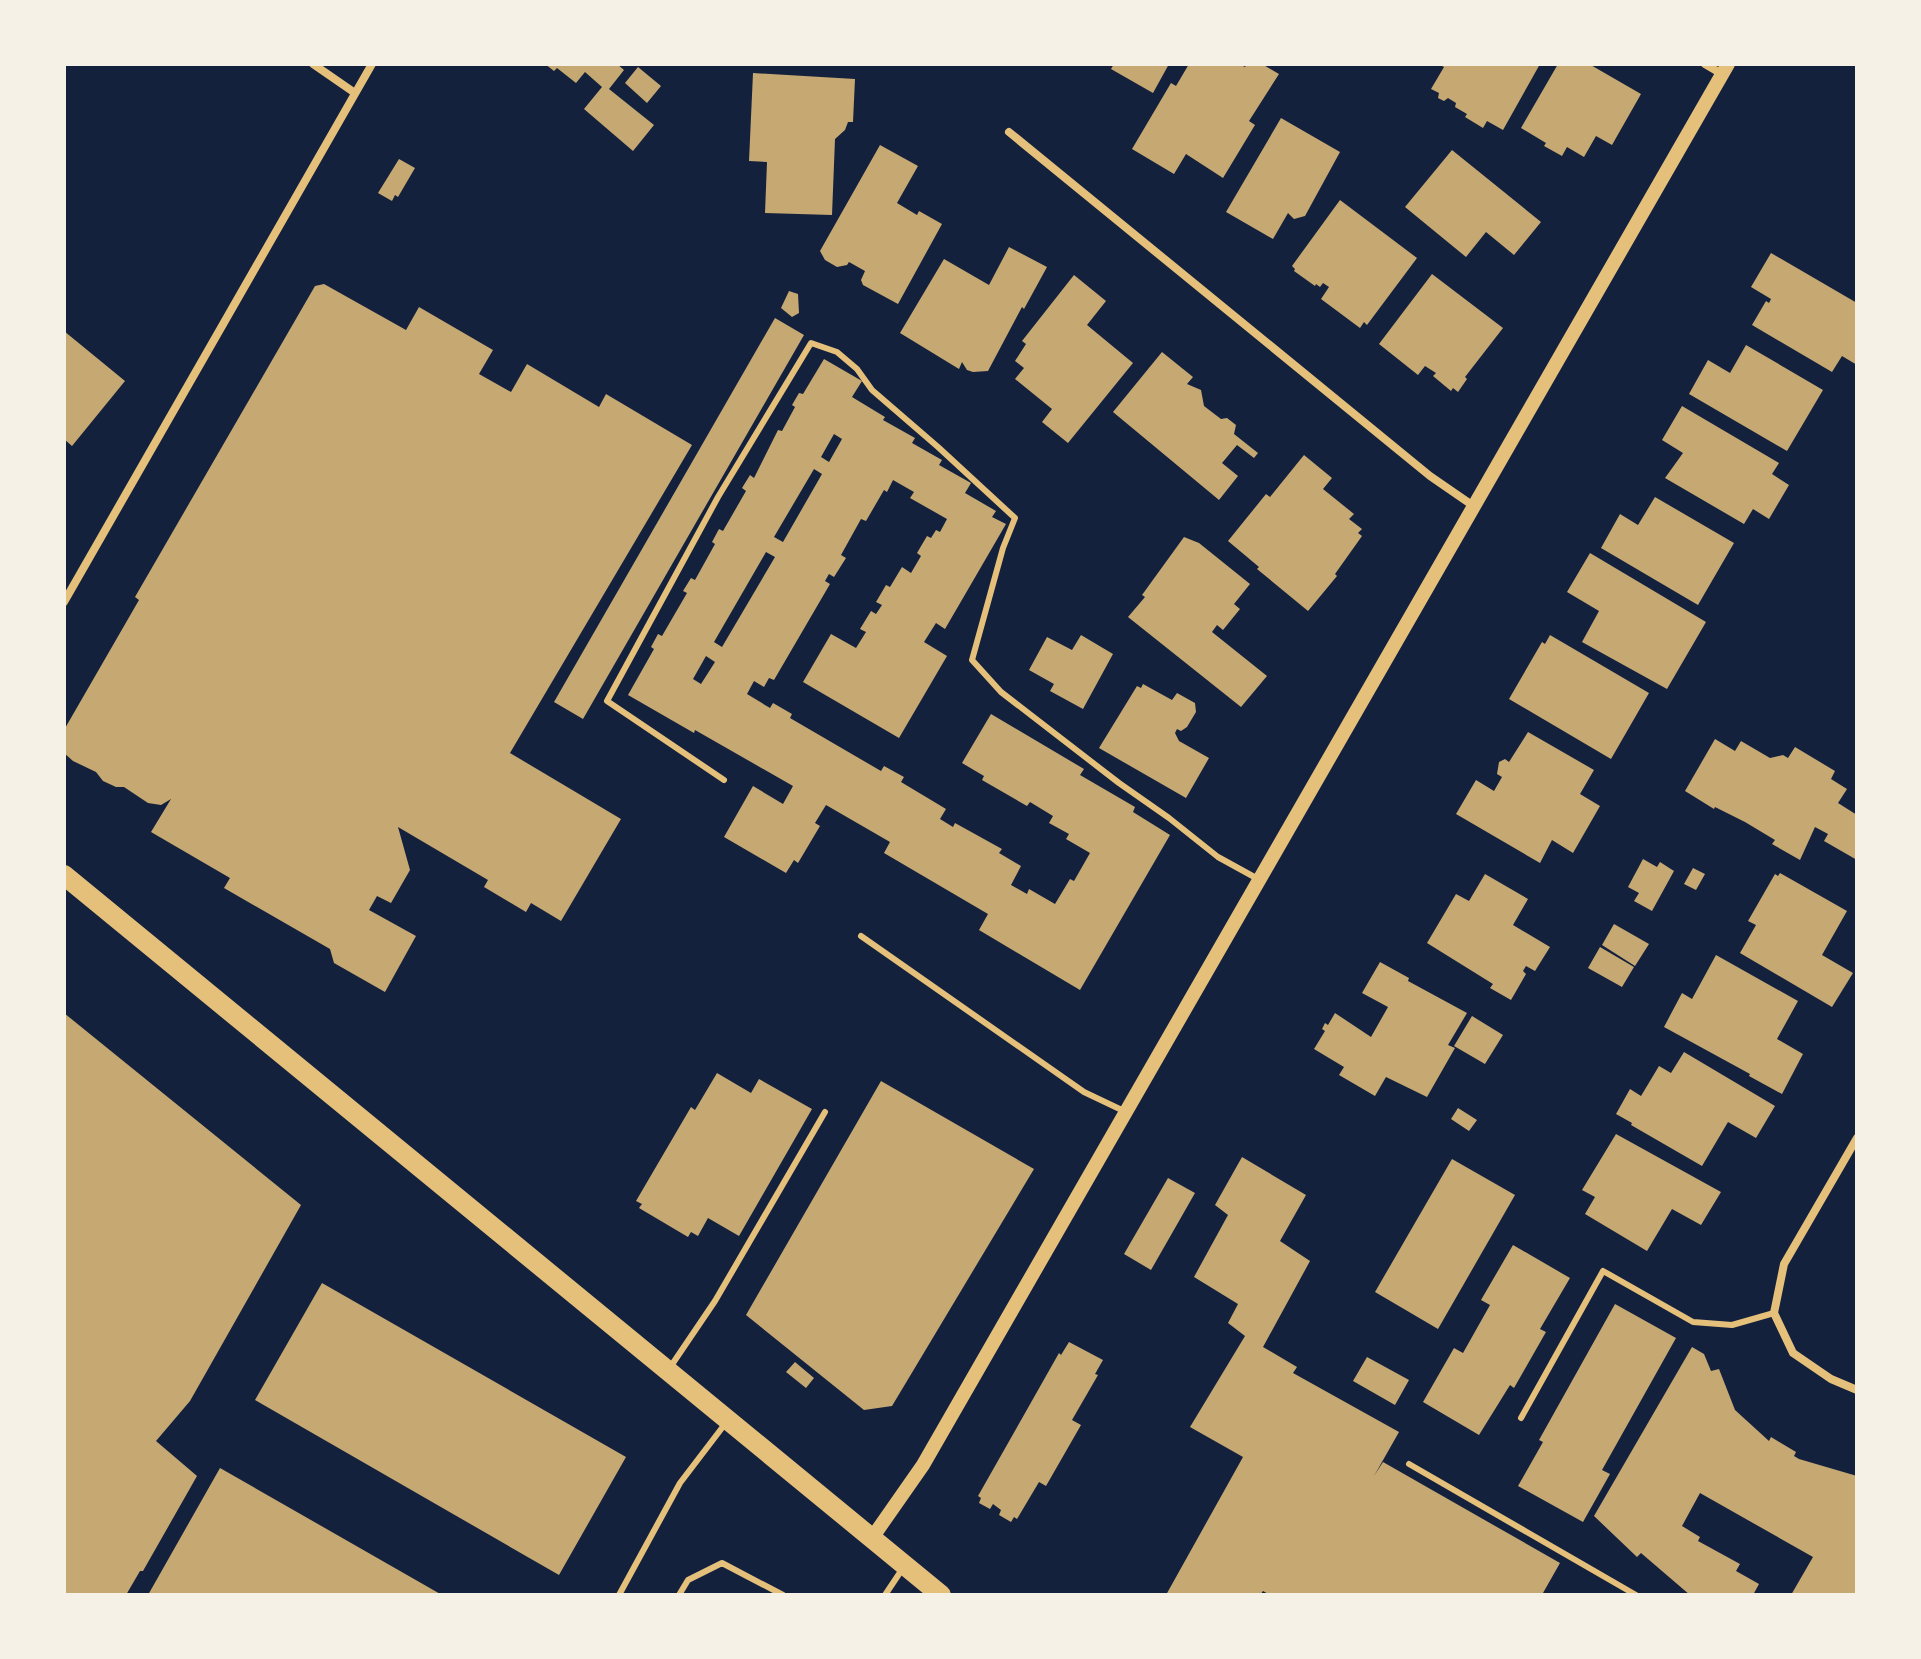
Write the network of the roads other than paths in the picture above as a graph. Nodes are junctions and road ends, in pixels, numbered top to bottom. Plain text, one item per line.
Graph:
1 (313, 64) edge
2 (372, 64) edge
3 (1705, 64) edge
4 (1725, 69) edge
5 (355, 93) junction
6 (1009, 132) dead end
7 (1476, 507) junction
8 (64, 602) edge
9 (724, 780) dead end
10 (64, 875) edge
11 (1260, 881) junction
12 (861, 936) dead end
13 (825, 1112) dead end
14 (1126, 1112) junction
15 (1857, 1138) edge
16 (1774, 1313) junction
17 (666, 1372) junction
18 (1857, 1390) edge
19 (1521, 1418) dead end
20 (727, 1421) junction
21 (1409, 1464) dead end
22 (872, 1538) junction
23 (905, 1565) junction
24 (619, 1595) edge
25 (679, 1595) edge
26 (783, 1595) edge
27 (885, 1595) edge
28 (941, 1595) edge
29 (1636, 1595) edge

1 - 5 street
2 - 5 street
3 - 4 street
4 - 7 street
5 - 8 street
6 - 7 street
7 - 11 street
9 - 11 lane
10 - 17 main road
11 - 14 street
12 - 14 lane
13 - 17 lane
14 - 22 street
15 - 16 street
16 - 18 street
16 - 19 lane
17 - 20 main road
20 - 22 main road
20 - 24 lane
21 - 29 lane
22 - 23 main road
23 - 27 lane
23 - 28 main road
25 - 26 lane

